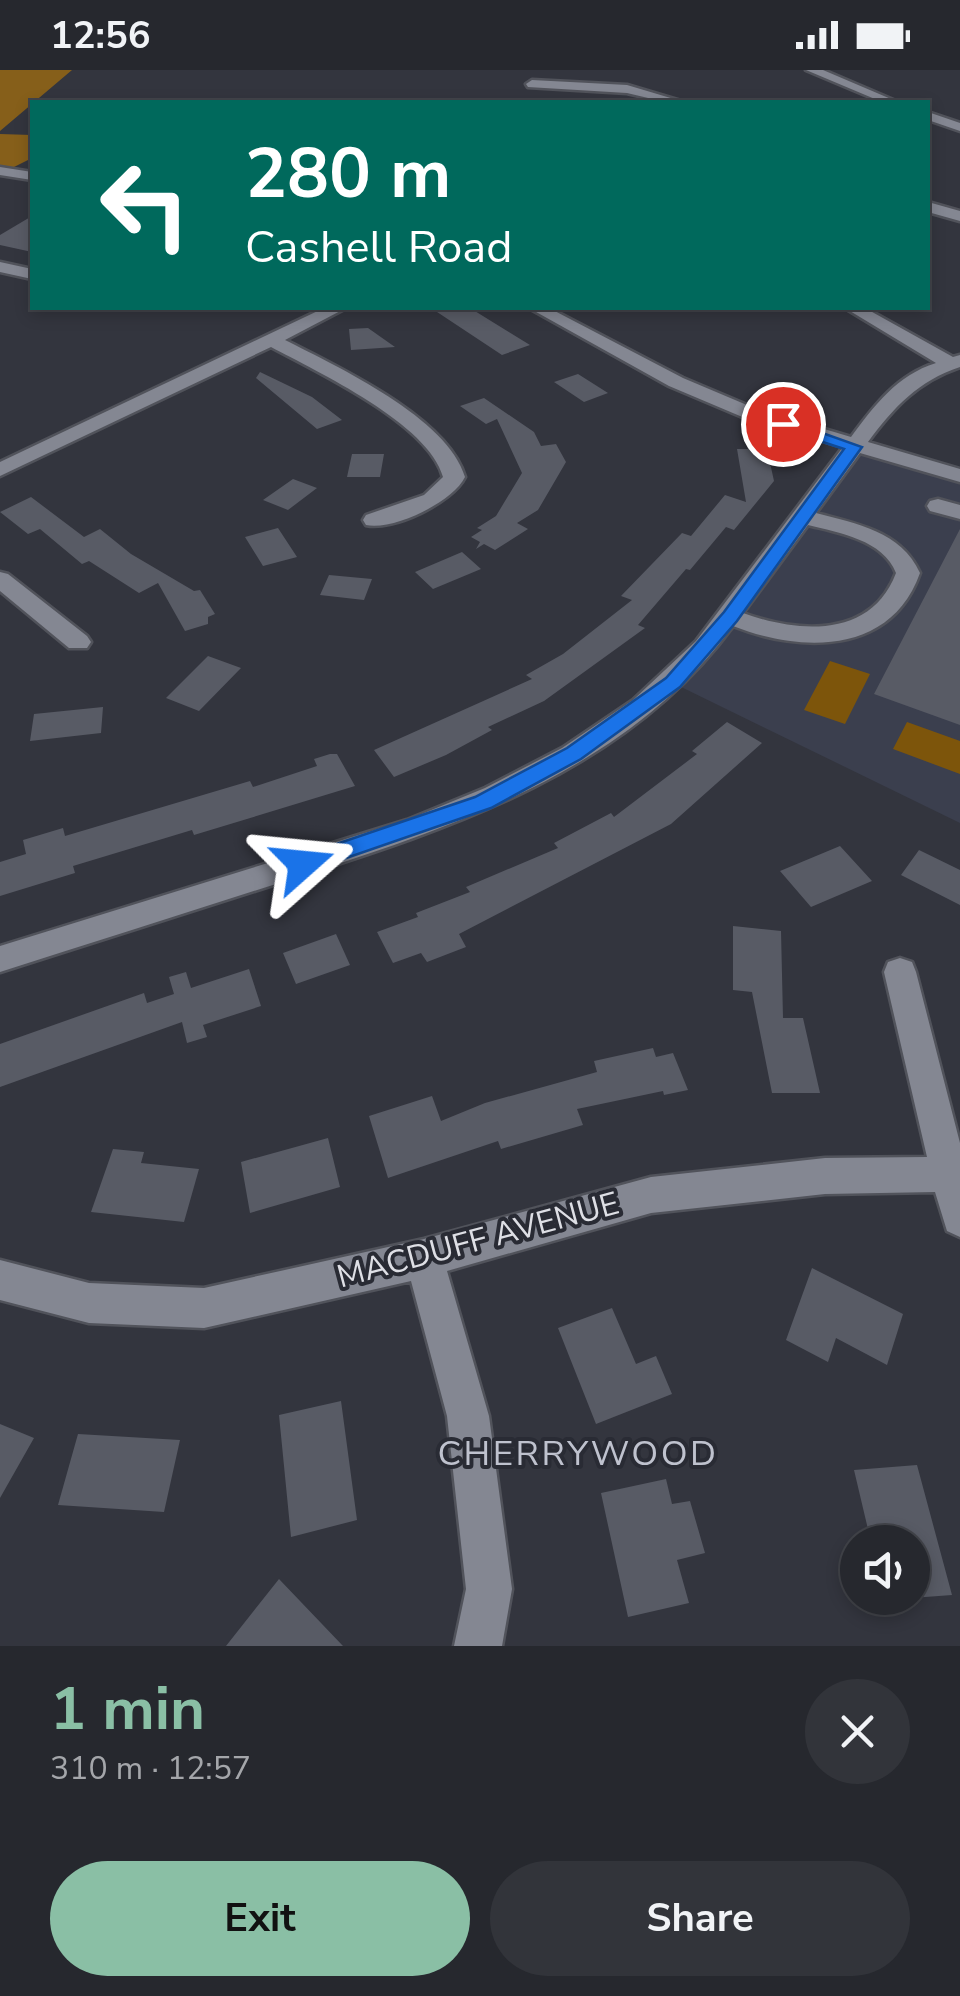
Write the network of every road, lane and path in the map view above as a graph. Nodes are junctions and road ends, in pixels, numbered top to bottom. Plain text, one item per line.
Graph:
1 (812, 70) edge
2 (532, 77) edge
3 (670, 100) edge
4 (887, 100) edge
5 (960, 111) edge
6 (931, 117) edge
7 (960, 127) edge
8 (0, 171) edge
9 (30, 176) edge
10 (930, 208) edge
11 (960, 216) edge
12 (0, 267) edge
13 (30, 274) edge
14 (333, 310) edge
15 (541, 310) edge
16 (858, 310) edge
17 (272, 340) junction
18 (955, 362) edge
19 (854, 447) junction
20 (0, 470) edge
21 (960, 476) edge
22 (803, 516) junction
23 (374, 520) dead end
24 (0, 579) edge
25 (731, 616) junction
26 (78, 642) dead end
27 (0, 959) edge
28 (900, 972) dead end
29 (955, 1174) edge
30 (960, 1218) edge
31 (424, 1258) junction
32 (0, 1280) edge
33 (478, 1646) edge

1 - 4 street
2 - 3 street
5 - 6 street
6 - 7 street
8 - 9 street
10 - 11 street
12 - 13 street
14 - 17 street
15 - 19 street
16 - 18 street
17 - 20 street
17 - 23 street
18 - 19 street
19 - 21 street
19 - 22 street
22 - 25 street
22 - 25 street
24 - 26 street
25 - 27 street
28 - 29 street
29 - 30 street
29 - 31 street, MACDUFF AVENUE
31 - 32 street, MACDUFF AVENUE
31 - 33 street

